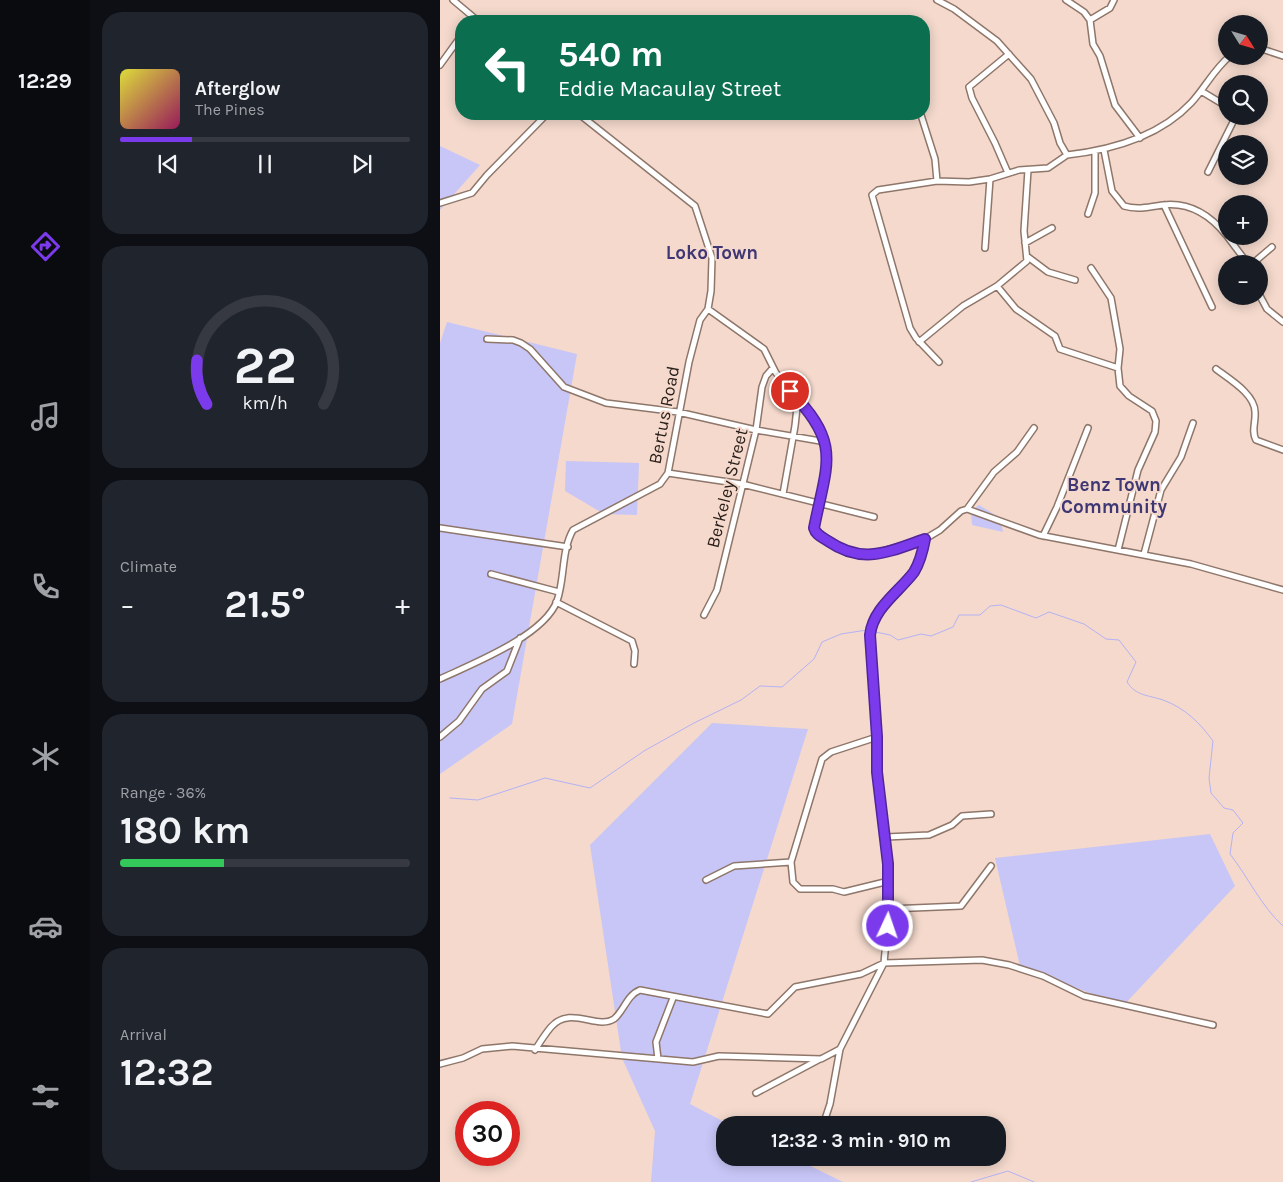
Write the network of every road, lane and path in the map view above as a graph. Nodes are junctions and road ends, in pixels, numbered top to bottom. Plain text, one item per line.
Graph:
1 (453, 0) edge
2 (937, 0) edge
3 (1066, 0) edge
4 (1107, 0) edge
5 (1114, 0) edge
6 (1110, 8) junction
7 (470, 15) edge
8 (1090, 20) junction
9 (455, 44) edge
10 (1268, 51) edge
11 (1009, 54) junction
12 (1283, 56) edge
13 (440, 65) edge
14 (1221, 65) edge
15 (1201, 91) junction
16 (1218, 101) edge
17 (541, 120) edge
18 (587, 120) edge
19 (923, 120) edge
20 (1232, 125) edge
21 (1140, 138) junction
22 (1104, 150) junction
23 (1095, 152) junction
24 (1067, 155) junction
25 (1028, 170) junction
26 (1208, 172) dead end
27 (1008, 173) junction
28 (990, 179) junction
29 (937, 181) junction
30 (440, 203) edge
31 (1164, 205) junction
32 (1088, 214) dead end
33 (1218, 226) edge
34 (1052, 228) dead end
35 (1025, 243) junction
36 (1272, 247) dead end
37 (984, 248) dead end
38 (1263, 255) edge
39 (1028, 257) junction
40 (1091, 268) dead end
41 (1075, 280) dead end
42 (997, 286) junction
43 (1266, 305) edge
44 (1212, 307) dead end
45 (708, 309) junction
46 (1283, 322) edge
47 (486, 339) dead end
48 (919, 342) junction
49 (939, 362) dead end
50 (773, 368) junction
51 (1118, 368) junction
52 (1216, 369) dead end
53 (798, 398) junction
54 (678, 412) junction
55 (1193, 423) dead end
56 (1034, 428) dead end
57 (1088, 428) dead end
58 (756, 430) junction
59 (793, 437) junction
60 (826, 442) junction
61 (1283, 450) edge
62 (668, 473) junction
63 (742, 484) junction
64 (783, 494) junction
65 (820, 502) junction
66 (967, 509) junction
67 (874, 516) dead end
68 (440, 528) edge
69 (1043, 536) junction
70 (925, 539) junction
71 (568, 548) junction
72 (1118, 550) junction
73 (1144, 554) junction
74 (491, 574) dead end
75 (1283, 589) edge
76 (559, 592) junction
77 (556, 602) junction
78 (704, 615) dead end
79 (520, 637) junction
80 (634, 664) dead end
81 (440, 679) edge
82 (440, 737) edge
83 (877, 737) junction
84 (991, 814) dead end
85 (886, 837) junction
86 (791, 862) junction
87 (991, 866) dead end
88 (706, 880) dead end
89 (888, 881) junction
90 (889, 908) junction
91 (884, 963) junction
92 (673, 998) junction
93 (1213, 1025) dead end
94 (840, 1049) junction
95 (536, 1050) junction
96 (658, 1059) junction
97 (820, 1059) junction
98 (440, 1064) edge
99 (756, 1093) dead end
100 (826, 1116) edge

1 - 7 street
2 - 11 street
3 - 8 street
4 - 6 street
5 - 6 street
6 - 8 street
8 - 21 street
9 - 13 street
10 - 12 street
11 - 24 street
11 - 27 street
14 - 15 street
15 - 16 street
15 - 21 street
17 - 30 street
18 - 45 street, Bertus Road
19 - 29 street
20 - 26 street
21 - 22 street
22 - 23 street
22 - 31 street
23 - 24 street
23 - 32 street
24 - 25 street
25 - 27 street
25 - 35 street
27 - 28 street
28 - 29 street
28 - 37 street
29 - 48 street
31 - 33 street
31 - 44 street
34 - 35 street
35 - 39 street
36 - 38 street
39 - 41 street
39 - 42 street
40 - 51 street
42 - 48 street
42 - 51 street
43 - 46 street
45 - 50 street
45 - 54 street, Bertus Road
47 - 54 street
48 - 49 street
50 - 53 street
50 - 58 street, Berkeley Street
51 - 72 street
52 - 61 street
53 - 59 street
53 - 60 street
54 - 58 street
54 - 62 street, Bertus Road
55 - 73 street
56 - 66 street
57 - 69 street
58 - 59 street
58 - 63 street, Berkeley Street
59 - 60 street
59 - 64 street
60 - 65 street
62 - 63 street
62 - 71 street, Bertus Road
63 - 64 street
63 - 78 street, Berkeley Street
64 - 65 street
65 - 67 street
65 - 70 street
66 - 69 street
66 - 70 street
68 - 71 street
69 - 72 street
70 - 83 street
71 - 76 street, Bertus Road
72 - 73 street
73 - 75 street
74 - 76 street
76 - 77 street, Bertus Road
77 - 79 street, Bertus Road
77 - 80 street
79 - 81 street, Bertus Road
79 - 82 street
83 - 85 street
83 - 86 street
84 - 85 street
85 - 89 street
86 - 88 street
86 - 89 street
87 - 90 street
89 - 90 street
90 - 91 street
91 - 92 street
91 - 93 street
91 - 94 street
92 - 95 street
92 - 96 street
94 - 97 street
94 - 100 street
95 - 96 street
95 - 98 street
96 - 97 street
97 - 99 street

